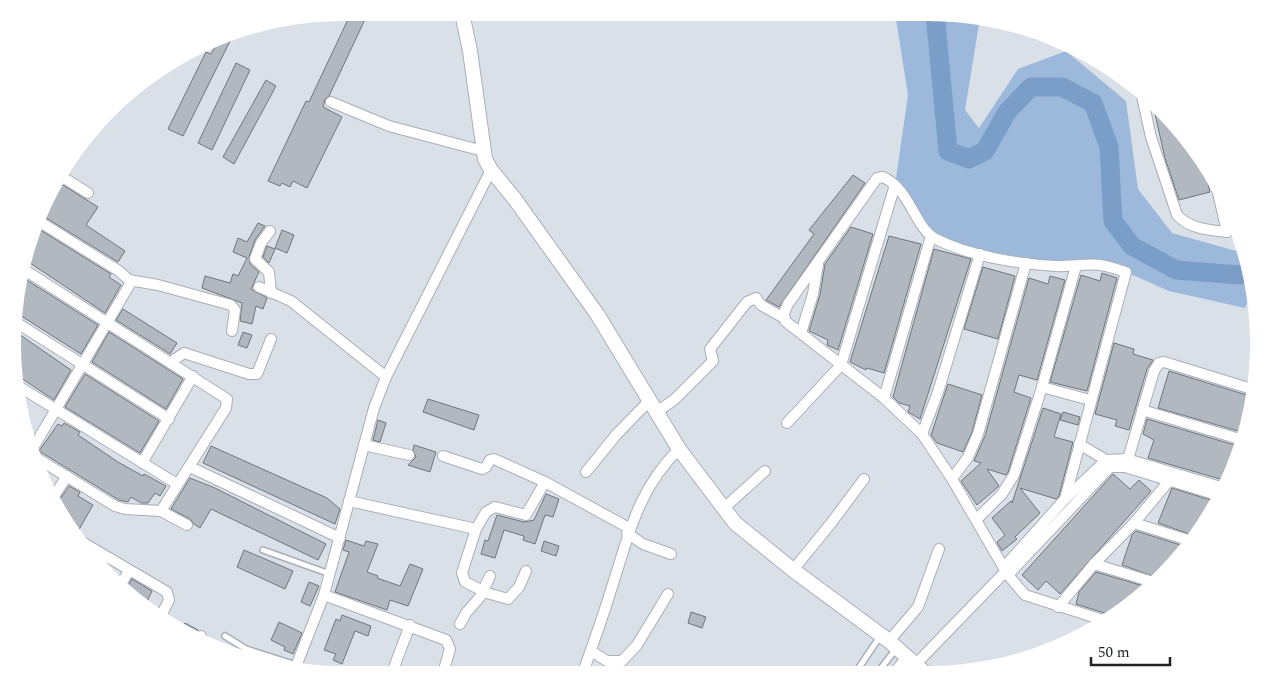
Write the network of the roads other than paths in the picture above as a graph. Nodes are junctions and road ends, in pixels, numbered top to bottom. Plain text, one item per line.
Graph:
1 (464, 21) edge
2 (331, 102) dead end
3 (1144, 105) edge
4 (483, 151) junction
5 (491, 170) junction
6 (66, 179) edge
7 (896, 185) junction
8 (88, 193) dead end
9 (44, 225) edge
10 (1229, 229) edge
11 (270, 231) dead end
12 (931, 236) junction
13 (980, 254) junction
14 (818, 262) junction
15 (1026, 264) junction
16 (1076, 266) junction
17 (29, 274) edge
18 (129, 280) junction
19 (259, 287) dead end
20 (271, 293) junction
21 (784, 318) junction
22 (108, 322) junction
23 (22, 327) edge
24 (232, 331) dead end
25 (801, 333) junction
26 (271, 339) dead end
27 (82, 362) junction
28 (171, 362) junction
29 (841, 365) junction
30 (193, 376) junction
31 (386, 377) junction
32 (1042, 387) junction
33 (1247, 388) edge
34 (25, 390) edge
35 (884, 398) junction
36 (1090, 400) junction
37 (652, 407) junction
38 (54, 410) junction
39 (1142, 410) junction
40 (169, 419) junction
41 (787, 423) dead end
42 (922, 434) junction
43 (1236, 438) edge
44 (36, 442) edge
45 (1079, 444) junction
46 (364, 445) junction
47 (678, 449) junction
48 (409, 455) dead end
49 (443, 456) dead end
50 (1106, 460) junction
51 (44, 462) edge
52 (142, 463) junction
53 (1126, 463) junction
54 (190, 467) junction
55 (765, 471) dead end
56 (586, 472) dead end
57 (67, 476) junction
58 (864, 479) dead end
59 (952, 479) junction
60 (1169, 481) junction
61 (545, 482) junction
62 (177, 484) junction
63 (1217, 486) edge
64 (57, 492) edge
65 (1213, 494) edge
66 (1065, 499) junction
67 (349, 501) junction
68 (724, 509) junction
69 (161, 511) junction
70 (976, 520) junction
71 (1134, 523) junction
72 (187, 525) dead end
73 (476, 530) junction
74 (628, 531) junction
75 (340, 538) junction
76 (1184, 539) edge
77 (939, 549) dead end
78 (262, 550) dead end
79 (97, 551) edge
80 (671, 554) dead end
81 (1094, 564) junction
82 (793, 570) junction
83 (129, 571) junction
84 (526, 571) dead end
85 (1006, 571) junction
86 (330, 574) junction
87 (490, 576) dead end
88 (124, 579) edge
89 (1146, 580) edge
90 (483, 590) junction
91 (668, 594) dead end
92 (324, 595) junction
93 (1058, 607) junction
94 (164, 611) edge
95 (1096, 618) edge
96 (460, 624) dead end
97 (410, 625) junction
98 (225, 636) dead end
99 (590, 651) junction
100 (902, 653) edge
101 (267, 657) edge
102 (297, 662) edge
103 (395, 666) edge
104 (445, 666) edge
105 (585, 666) edge
106 (871, 666) edge
107 (886, 666) edge
108 (897, 666) edge

1 - 4 street
2 - 4 street
3 - 10 street
4 - 5 street
5 - 31 street
5 - 37 street
6 - 8 street
7 - 12 street
7 - 14 street
7 - 29 street
9 - 18 street
11 - 20 street
12 - 13 street
12 - 35 street
13 - 15 street
13 - 42 street
14 - 21 street
14 - 25 street
15 - 16 street
15 - 59 street
16 - 32 street
16 - 36 street
17 - 22 street
18 - 22 street
18 - 24 street
19 - 20 street
20 - 31 street
21 - 25 street
21 - 37 street
22 - 27 street
22 - 28 street
23 - 27 street
25 - 29 street
26 - 28 street
27 - 38 street
27 - 40 street
28 - 30 street
29 - 35 street
29 - 41 street
30 - 40 street
30 - 54 street
31 - 46 street
32 - 36 street
32 - 70 street
33 - 39 street
34 - 38 street
35 - 42 street
36 - 45 street
37 - 47 street
37 - 56 street
38 - 44 street
38 - 52 street
39 - 43 street
39 - 53 street
40 - 52 street
42 - 59 street
45 - 50 street
45 - 66 street
46 - 48 street
46 - 67 street
47 - 68 street
47 - 74 street
49 - 61 street
50 - 53 street
50 - 66 street
51 - 57 street
52 - 62 street
53 - 60 street
53 - 63 street
53 - 85 street
54 - 62 street
54 - 75 street
55 - 68 street
57 - 64 street
57 - 69 street
58 - 82 street
59 - 70 street
60 - 65 street
60 - 71 street
61 - 73 street
61 - 74 street
62 - 69 street
66 - 85 street
67 - 73 street
67 - 75 street
68 - 82 street
69 - 72 street
70 - 85 street
71 - 76 street
71 - 81 street
73 - 90 street
74 - 80 street
74 - 99 street
75 - 86 street
77 - 100 street
78 - 86 lane
79 - 83 street
81 - 89 street
81 - 93 street
82 - 100 street
83 - 88 street
83 - 94 street
84 - 90 street
85 - 93 street
85 - 100 street
86 - 92 street
87 - 90 street
90 - 96 street
91 - 99 street
92 - 97 street
92 - 102 street
93 - 95 street
97 - 103 street
97 - 104 street
98 - 101 lane
99 - 105 street
100 - 106 lane
100 - 107 lane
100 - 108 street

